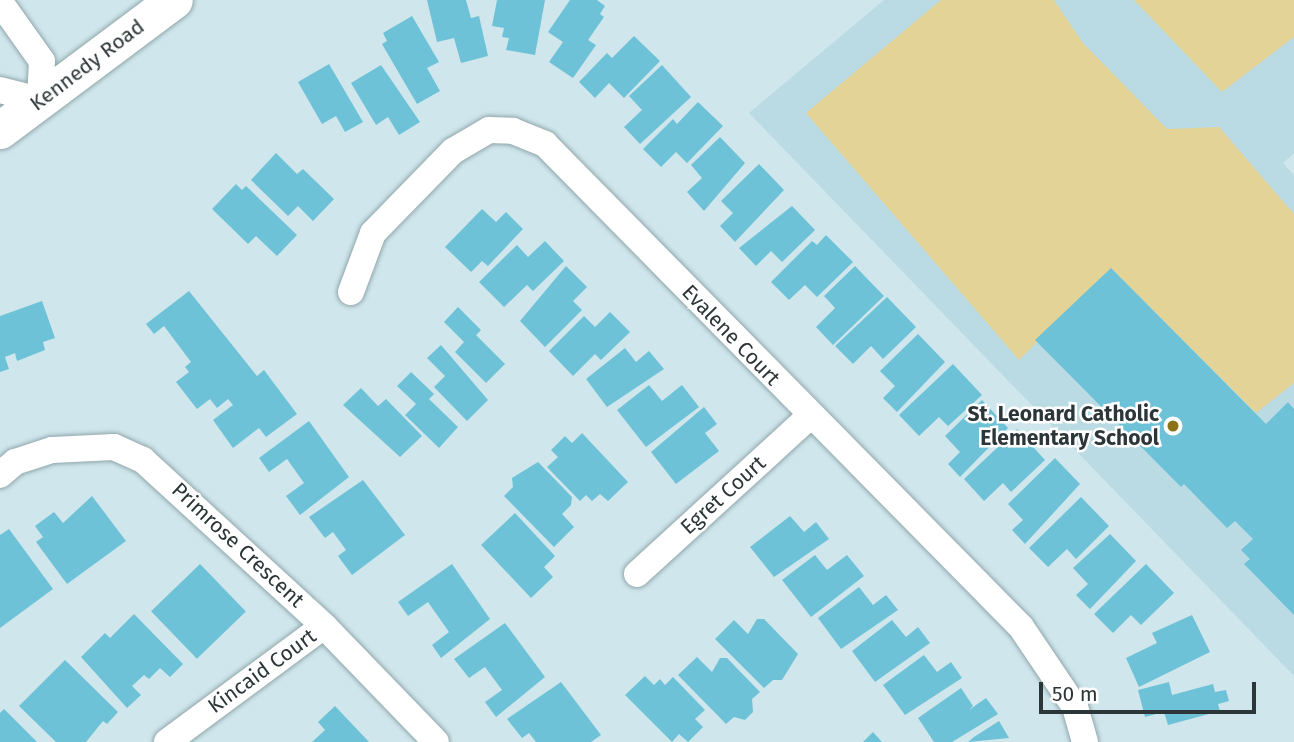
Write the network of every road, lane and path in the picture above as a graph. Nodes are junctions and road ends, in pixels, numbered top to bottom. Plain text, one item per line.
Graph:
1 (174, 0) edge
2 (0, 2) edge
3 (0, 90) edge
4 (40, 100) junction
5 (0, 130) edge
6 (351, 292) dead end
7 (810, 416) junction
8 (0, 475) edge
9 (636, 574) dead end
10 (324, 626) junction
11 (167, 742) edge
12 (436, 742) edge
13 (1085, 742) edge

1 - 4 main road, Kennedy Road
2 - 4 street
3 - 4 street
4 - 5 main road, Kennedy Road
6 - 7 street, Evalene Court
7 - 9 street, Egret Court
7 - 13 street, Evalene Court
8 - 10 street, Primrose Crescent
10 - 11 street, Kincaid Court
10 - 12 street, Primrose Crescent

